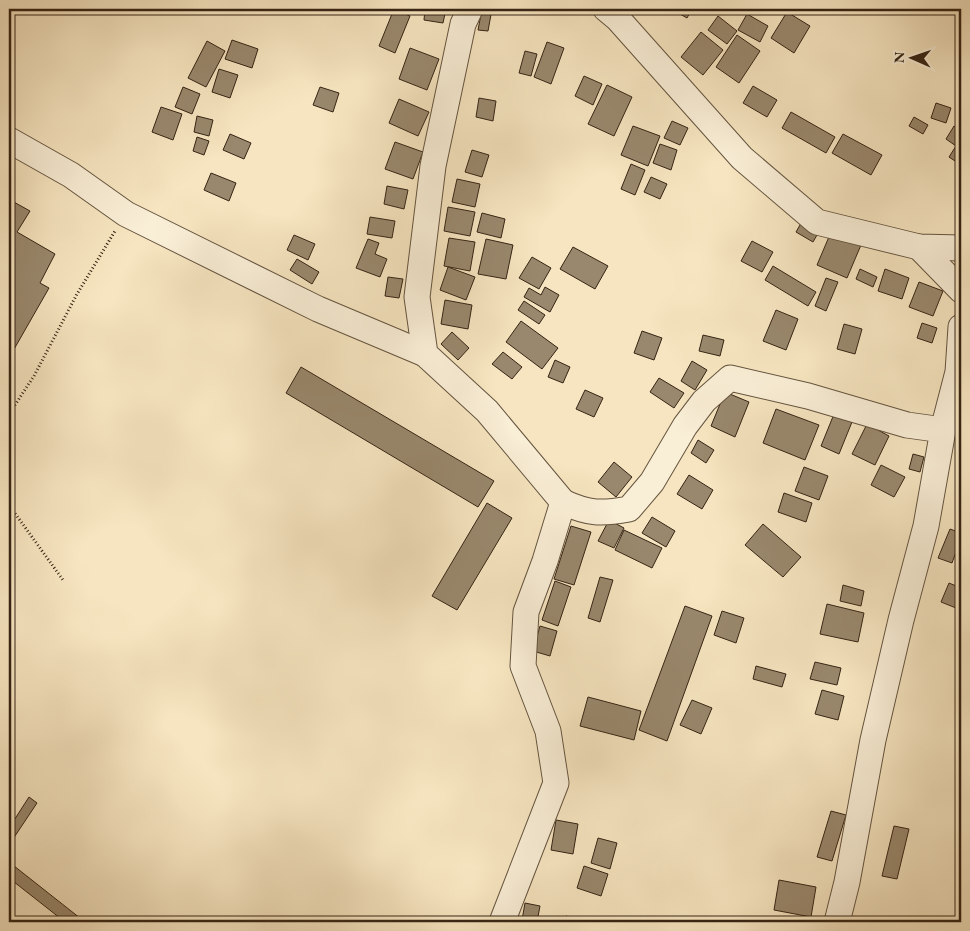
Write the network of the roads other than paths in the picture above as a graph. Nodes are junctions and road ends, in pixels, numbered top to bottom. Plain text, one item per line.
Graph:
1 (470, 9) edge
2 (606, 9) edge
3 (9, 140) edge
4 (919, 247) junction
5 (961, 248) edge
6 (961, 290) edge
7 (961, 326) edge
8 (425, 354) junction
9 (960, 372) edge
10 (943, 430) junction
11 (563, 502) junction
12 (502, 922) edge
13 (837, 922) edge

1 - 8 street
2 - 4 street
3 - 8 street
4 - 5 street
4 - 6 street
7 - 9 street
8 - 11 street
9 - 10 street
10 - 11 street
10 - 13 street
11 - 12 street

